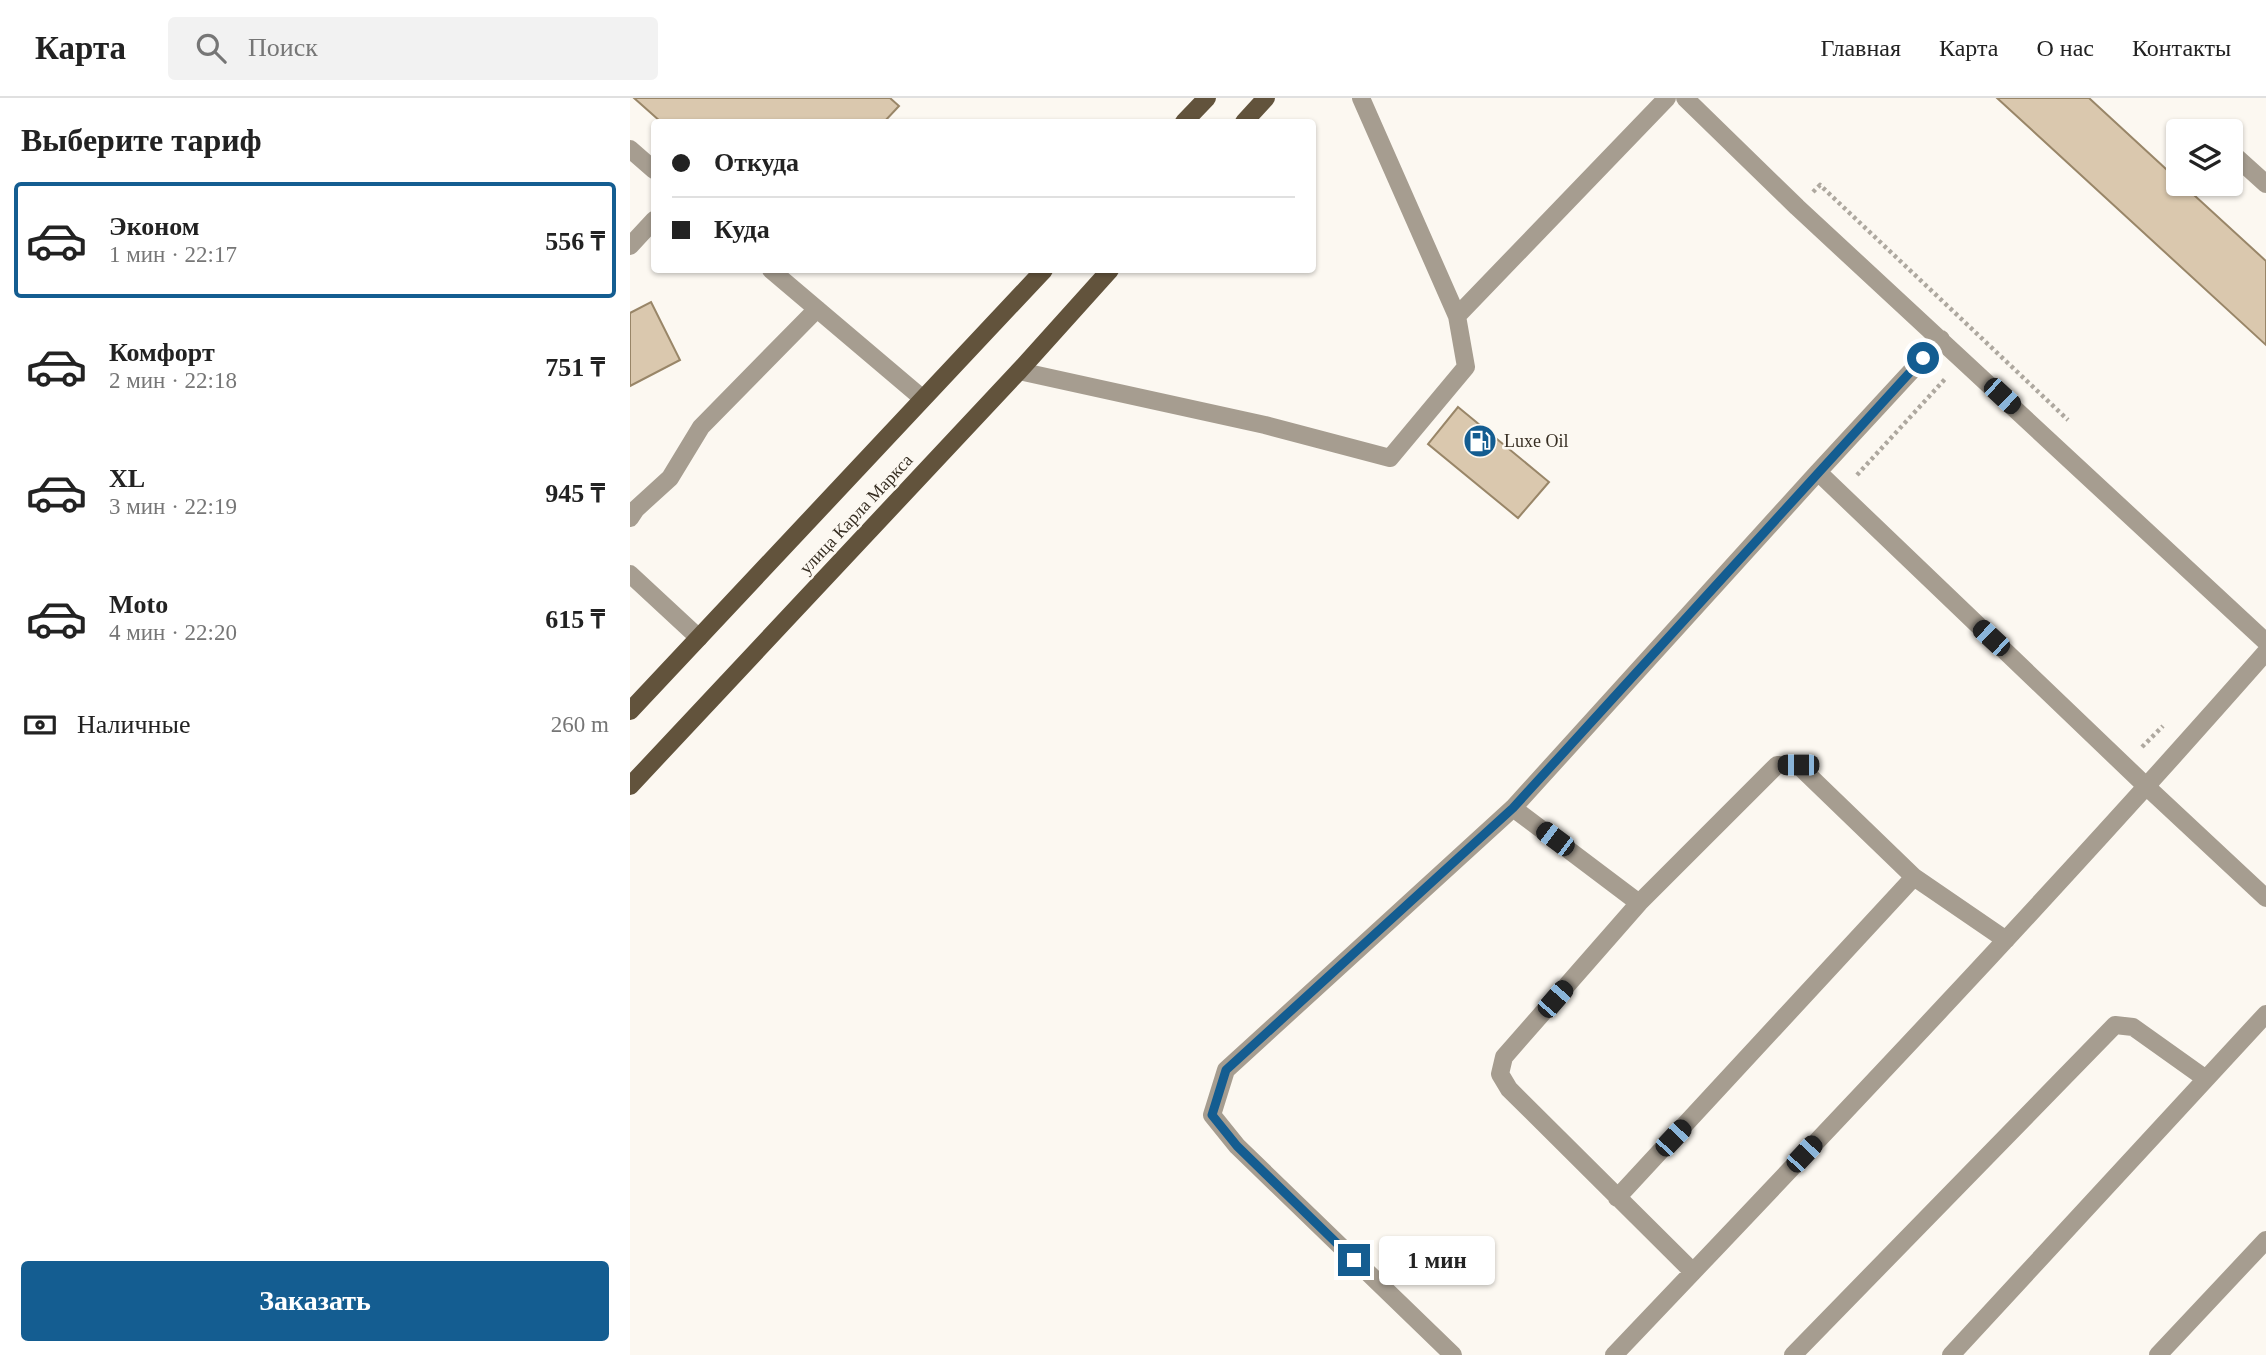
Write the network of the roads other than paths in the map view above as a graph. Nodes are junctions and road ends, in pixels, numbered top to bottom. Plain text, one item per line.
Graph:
1 (1208, 98) edge
2 (1266, 98) edge
3 (1361, 98) edge
4 (1667, 98) edge
5 (1685, 98) edge
6 (1187, 119) edge
7 (1247, 119) edge
8 (630, 149) edge
9 (2243, 163) edge
10 (651, 167) edge
11 (2266, 184) edge
12 (651, 223) edge
13 (630, 246) edge
14 (775, 273) edge
15 (1041, 273) edge
16 (1108, 273) edge
17 (817, 309) junction
18 (1457, 316) junction
19 (1941, 339) junction
20 (1019, 371) junction
21 (922, 398) junction
22 (1818, 472) junction
23 (630, 518) edge
24 (630, 574) edge
25 (699, 638) junction
26 (2266, 642) edge
27 (2266, 652) edge
28 (630, 711) edge
29 (630, 786) edge
30 (2147, 787) junction
31 (1513, 808) junction
32 (1914, 877) junction
33 (2266, 898) edge
34 (1639, 903) junction
35 (2006, 940) junction
36 (2266, 1014) edge
37 (2206, 1079) junction
38 (1617, 1198) junction
39 (2266, 1240) edge
40 (1693, 1272) junction
41 (1453, 1355) edge
42 (1614, 1355) edge
43 (1793, 1355) edge
44 (1951, 1355) edge
45 (2158, 1355) edge

1 - 6 main road
2 - 7 main road
3 - 18 street
4 - 18 street
5 - 19 street
8 - 10 street
9 - 11 street
12 - 13 street
14 - 17 street
15 - 21 main road, улица Карла Маркса
16 - 20 main road, улица Карла Маркса
17 - 21 street
17 - 23 street
18 - 20 street
19 - 22 street
19 - 26 street
20 - 29 main road, улица Карла Маркса
21 - 25 main road, улица Карла Маркса
22 - 30 street
22 - 31 street
24 - 25 street
25 - 28 main road, улица Карла Маркса
27 - 30 street
30 - 33 street
30 - 35 street
31 - 34 street
31 - 41 street
32 - 34 street
32 - 35 street
32 - 38 street
34 - 38 street
35 - 40 street
36 - 37 street
37 - 43 street
37 - 44 street
38 - 40 street
39 - 45 street
40 - 42 street

